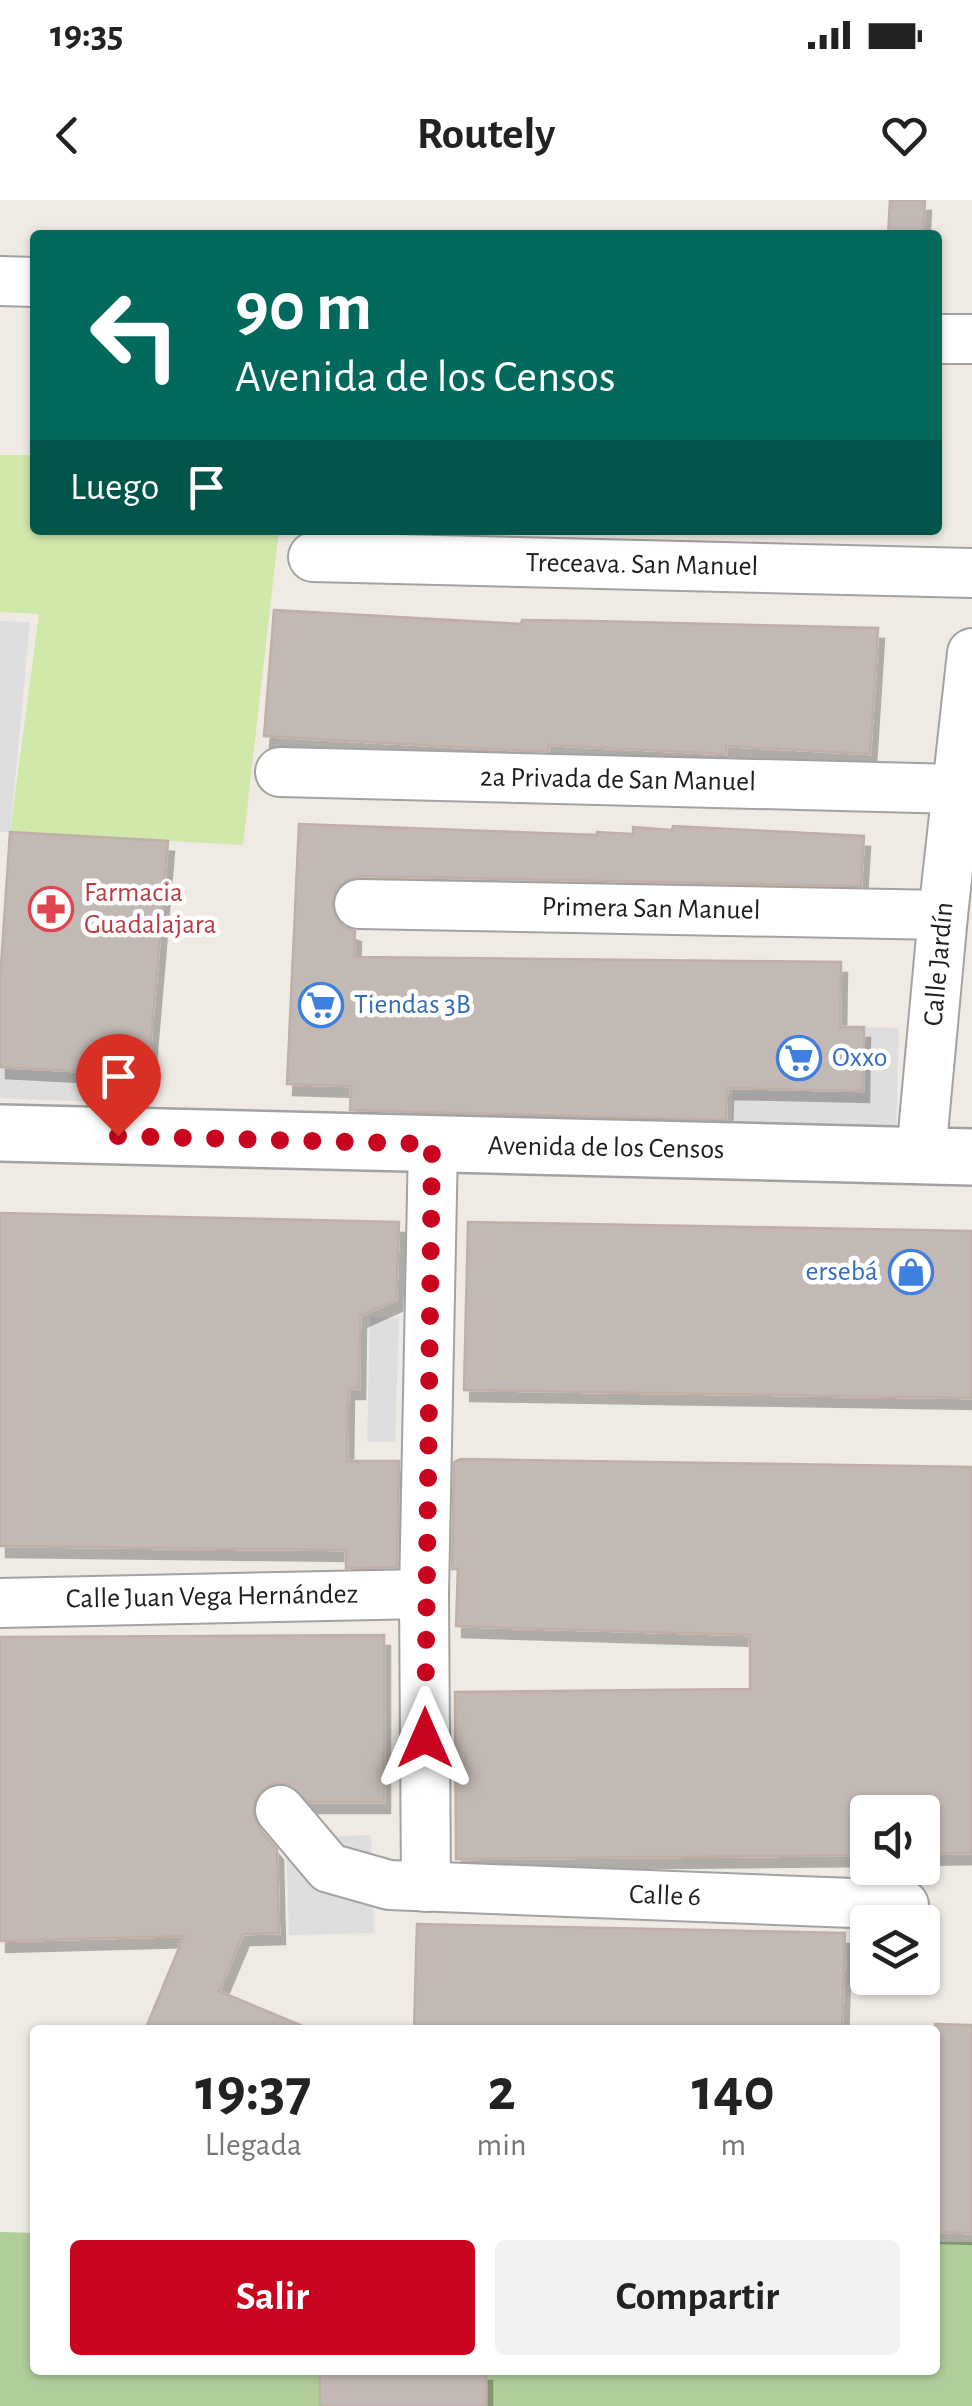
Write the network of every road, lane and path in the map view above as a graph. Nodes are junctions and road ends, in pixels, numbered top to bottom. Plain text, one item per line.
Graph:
1 (0, 281) edge
2 (30, 282) edge
3 (942, 339) edge
4 (972, 340) edge
5 (313, 557) dead end
6 (972, 572) edge
7 (972, 654) edge
8 (280, 772) dead end
9 (957, 788) junction
10 (359, 904) dead end
11 (943, 915) junction
12 (0, 1133) edge
13 (432, 1144) junction
14 (947, 1156) edge
15 (424, 1594) junction
16 (0, 1603) edge
17 (280, 1810) dead end
18 (426, 1887) junction
19 (850, 1911) edge

1 - 2 street
3 - 4 street
5 - 6 street, Treceava. San Manuel
7 - 9 street, Calle Jardín
8 - 9 street, 2a Privada de San Manuel
9 - 11 street, Calle Jardín
10 - 11 street, Primera San Manuel
11 - 14 street, Calle Jardín
12 - 13 street, Avenida de los Censos
13 - 14 street, Avenida de los Censos
13 - 15 street
15 - 16 street, Calle Juan Vega Hernández
15 - 18 street
17 - 18 street, Calle 6
18 - 19 street, Calle 6

